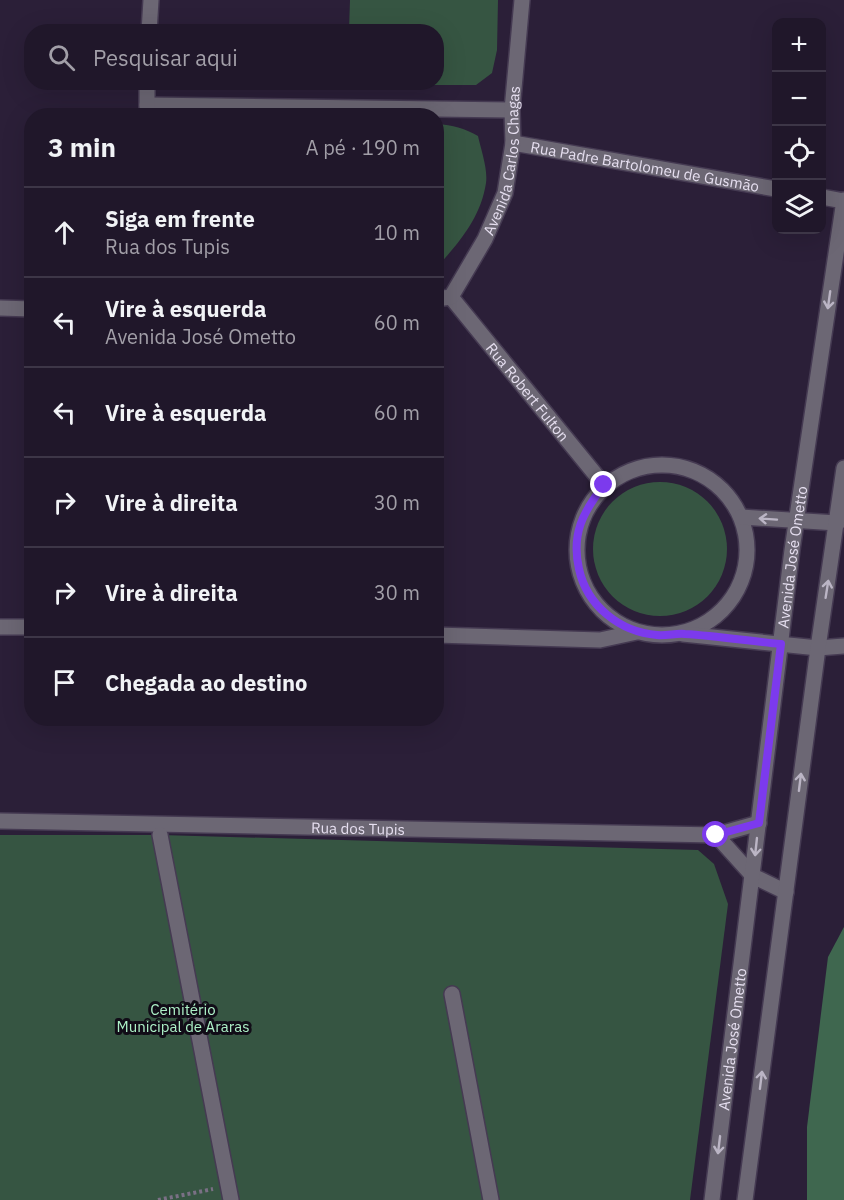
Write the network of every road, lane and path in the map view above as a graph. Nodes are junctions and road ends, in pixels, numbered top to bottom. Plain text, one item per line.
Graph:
1 (151, 0) edge
2 (522, 0) edge
3 (150, 24) edge
4 (147, 90) edge
5 (147, 108) edge
6 (444, 110) edge
7 (512, 110) junction
8 (513, 143) junction
9 (772, 188) edge
10 (826, 198) edge
11 (844, 201) edge
12 (444, 298) edge
13 (0, 308) edge
14 (24, 309) edge
15 (844, 468) edge
16 (604, 485) junction
17 (741, 517) junction
18 (797, 521) junction
19 (840, 521) edge
20 (0, 627) edge
21 (24, 627) edge
22 (637, 632) junction
23 (682, 634) junction
24 (444, 635) edge
25 (781, 644) junction
26 (844, 646) edge
27 (818, 648) junction
28 (0, 821) edge
29 (759, 823) junction
30 (716, 835) junction
31 (160, 836) dead end
32 (753, 876) junction
33 (786, 892) junction
34 (452, 994) dead end
35 (230, 1193) edge
36 (158, 1200) edge
37 (491, 1200) edge
38 (712, 1200) edge
39 (745, 1200) edge

1 - 3 street
2 - 7 street, Avenida Carlos Chagas
4 - 5 street
6 - 7 street
7 - 8 street, Avenida Carlos Chagas
8 - 9 street, Rua Padre Bartolomeu de Gusmão
8 - 12 street, Avenida Carlos Chagas
10 - 11 street
11 -> 18 street, Avenida José Ometto
12 - 16 street, Rua Robert Fulton
13 - 14 street
15 - 19 street
16 - 17 street
16 - 22 street
18 -> 17 street
17 - 23 street
18 - 19 street
18 - 25 street, Avenida José Ometto
27 -> 19 street
20 - 21 street
22 - 23 street
22 - 24 street
23 - 25 street
25 - 27 street
25 - 29 street, Avenida José Ometto
26 - 27 street
33 -> 27 street
28 - 30 street, Rua dos Tupis
29 - 30 street, Rua dos Tupis
29 -> 32 street, Avenida José Ometto
30 - 32 street
31 - 35 street
32 - 33 street
32 -> 38 street, Avenida José Ometto
39 -> 33 street
34 - 37 street
35 - 36 path

